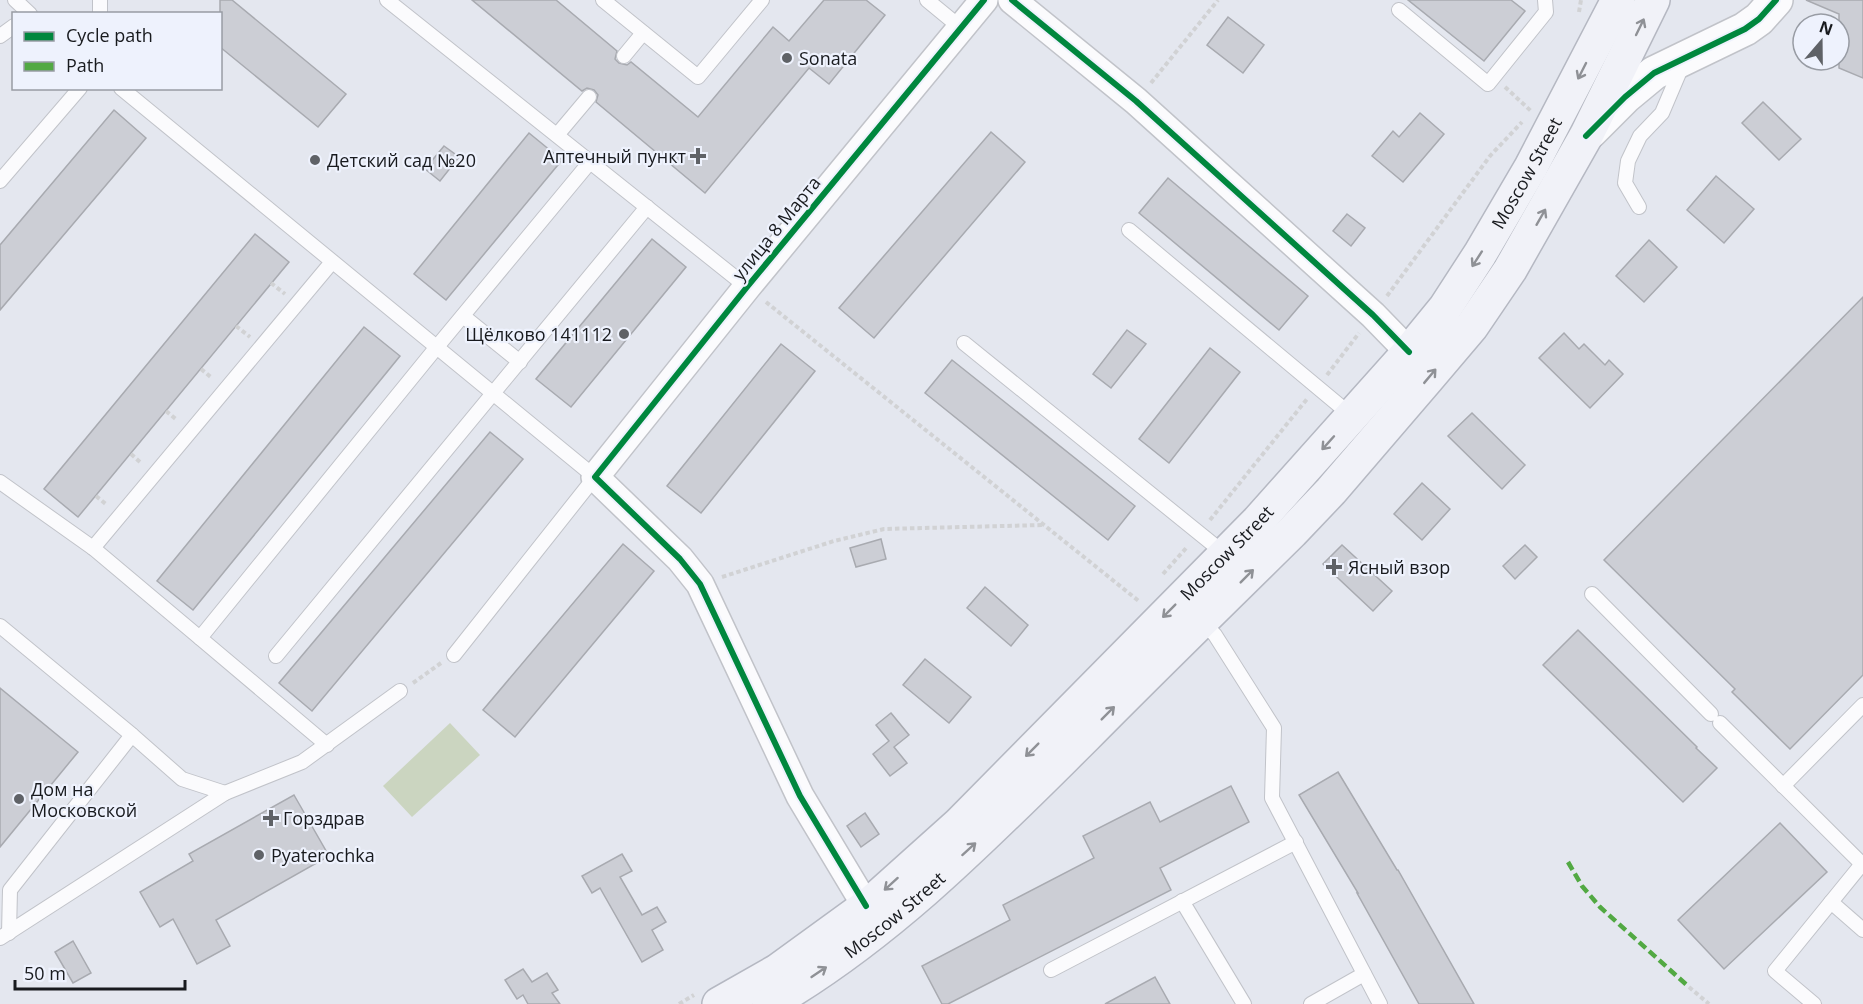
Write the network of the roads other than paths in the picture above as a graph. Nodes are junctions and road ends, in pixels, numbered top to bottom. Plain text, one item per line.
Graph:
1 (15, 0) edge
2 (387, 0) edge
3 (603, 0) edge
4 (762, 0) edge
5 (927, 0) edge
6 (984, 0) edge
7 (1012, 0) edge
8 (1545, 0) edge
9 (1618, 0) edge
10 (1653, 0) edge
11 (1776, 0) edge
12 (1399, 10) dead end
13 (28, 12) edge
14 (1592, 21) edge
15 (961, 28) junction
16 (644, 33) junction
17 (624, 56) dead end
18 (1686, 58) junction
19 (79, 90) edge
20 (123, 90) edge
21 (589, 97) dead end
22 (557, 135) junction
23 (1586, 136) junction
24 (590, 162) junction
25 (0, 181) edge
26 (647, 207) junction
27 (1639, 207) dead end
28 (1129, 230) dead end
29 (332, 262) junction
30 (747, 287) junction
31 (463, 316) junction
32 (964, 343) dead end
33 (436, 348) junction
34 (1409, 352) junction
35 (520, 362) junction
36 (494, 394) junction
37 (1352, 416) junction
38 (595, 477) junction
39 (0, 482) edge
40 (93, 548) junction
41 (1225, 554) junction
42 (1592, 594) dead end
43 (1202, 621) junction
44 (0, 626) edge
45 (200, 638) junction
46 (454, 655) road end
47 (276, 656) dead end
48 (400, 692) road end
49 (1863, 705) edge
50 (132, 735) junction
51 (327, 745) junction
52 (1783, 786) junction
53 (225, 793) junction
54 (1296, 843) junction
55 (1182, 901) junction
56 (1831, 902) junction
57 (866, 906) junction
58 (1863, 930) edge
59 (4, 935) edge
60 (1051, 969) dead end
61 (1364, 974) junction
62 (709, 998) edge
63 (769, 1004) edge
64 (1244, 1004) edge
65 (1311, 1004) edge
66 (1380, 1004) edge
67 (1814, 1004) edge

1 - 13 lane
2 - 22 lane
3 - 16 lane
4 - 16 lane
5 - 15 lane
6 - 15 street, улица 8 Марта
7 - 34 street
8 - 12 lane
9 - 14 main road, Moscow Street
23 -> 10 main road, Moscow Street
11 - 18 street
14 -> 34 main road, Moscow Street
15 - 30 street, улица 8 Марта
16 - 17 lane
18 - 23 street
18 - 27 lane
19 - 25 lane
20 - 29 lane
21 - 22 lane
22 - 24 lane
43 -> 23 main road, Moscow Street
24 - 26 lane
24 - 31 lane
26 - 30 lane
26 - 35 lane
28 - 37 lane
29 - 33 lane
29 - 40 lane
30 - 38 street, улица 8 Марта
31 - 33 lane
31 - 35 lane
32 - 41 lane
33 - 36 lane
33 - 45 lane
34 - 37 main road, Moscow Street
35 - 36 lane
36 - 38 lane
36 - 47 lane
37 -> 41 main road, Moscow Street
38 - 46 lane, улица 8 Марта
38 - 57 street
39 - 40 lane
40 - 45 lane
41 -> 57 main road, Moscow Street
42 - 52 lane
43 - 54 lane
63 -> 43 main road, Moscow Street
44 - 50 lane
45 - 51 lane
48 - 51 lane
49 - 52 lane
50 - 53 lane
50 - 59 lane
51 - 53 lane
52 - 56 lane
53 - 59 lane
54 - 55 lane
54 - 61 lane
55 - 60 lane
55 - 64 lane
56 - 58 lane
56 - 67 lane
57 - 62 main road, Moscow Street
61 - 65 lane
61 - 66 lane

